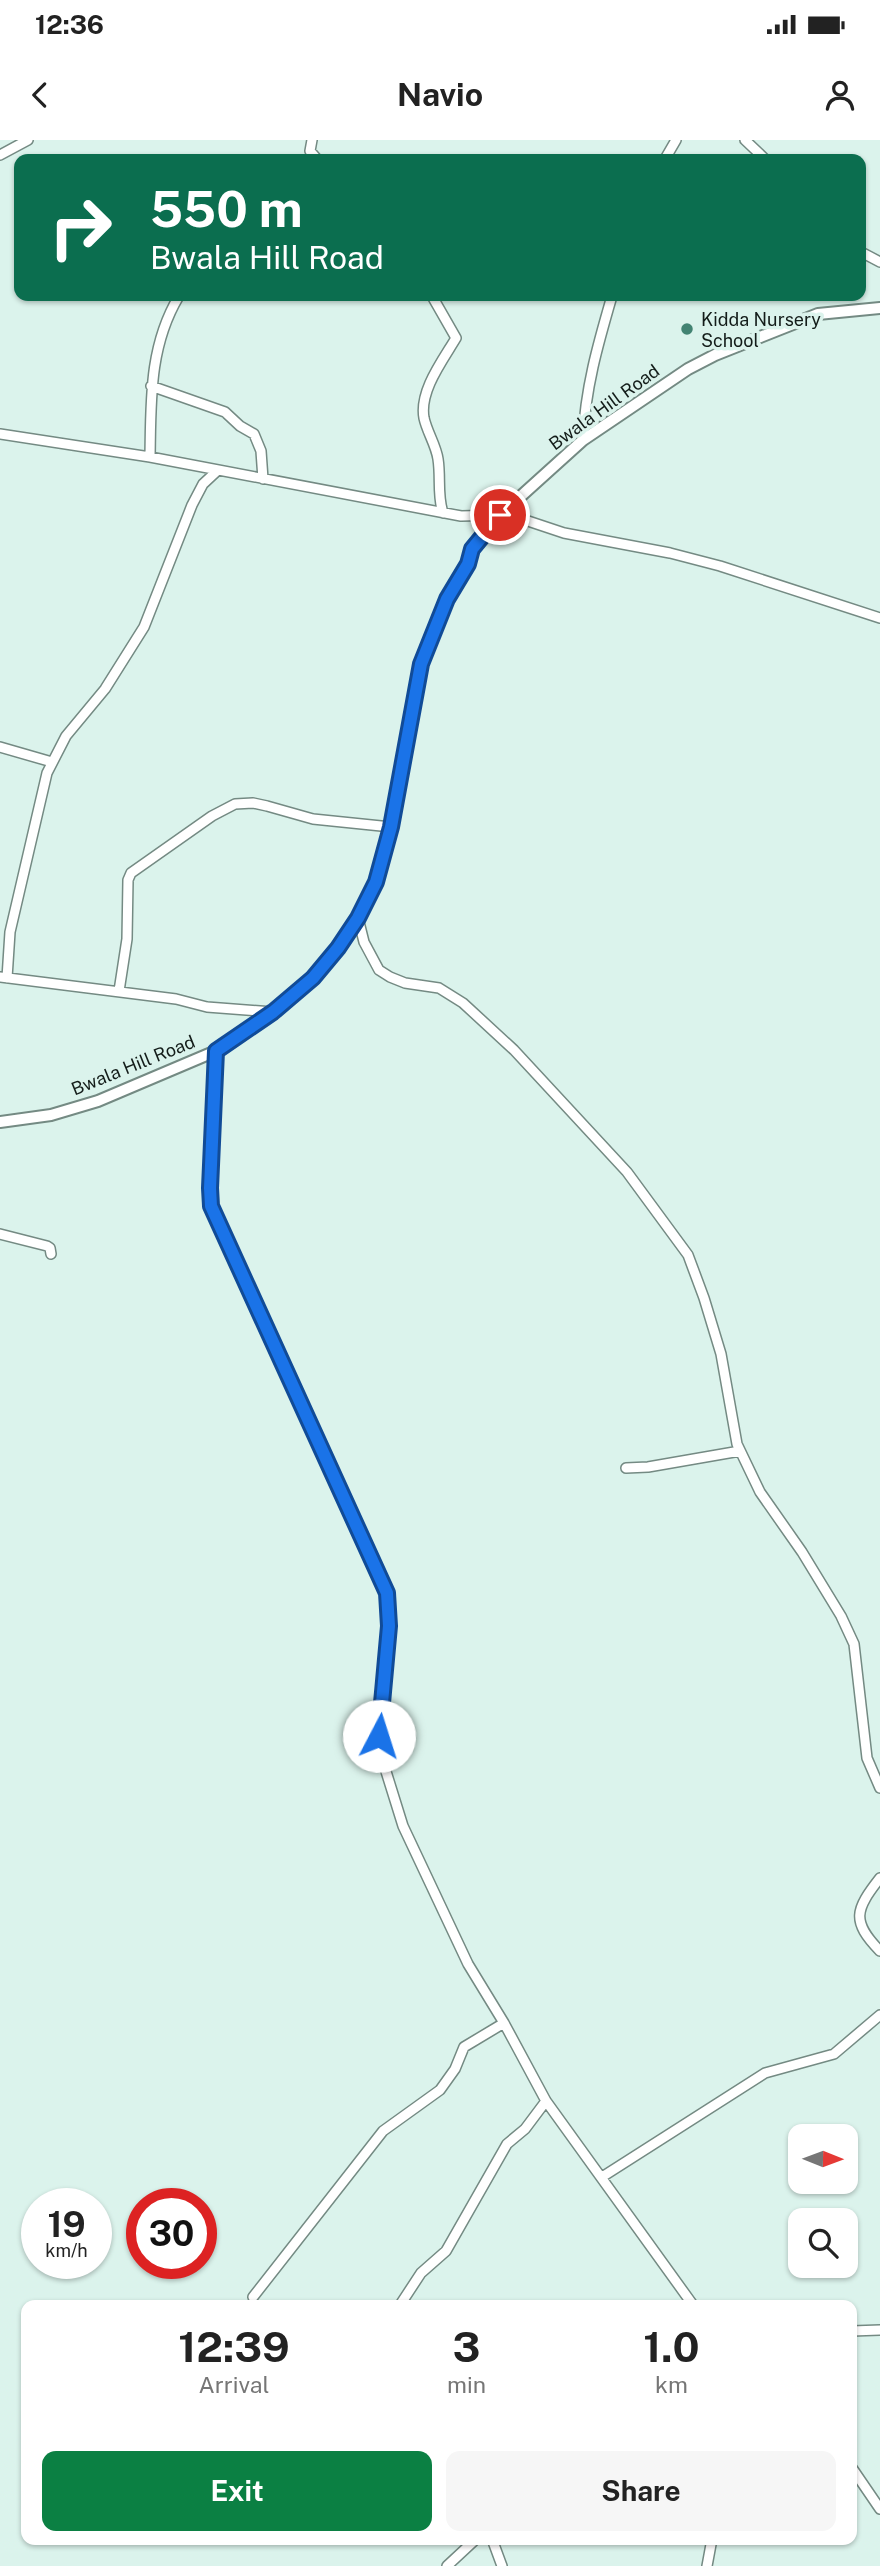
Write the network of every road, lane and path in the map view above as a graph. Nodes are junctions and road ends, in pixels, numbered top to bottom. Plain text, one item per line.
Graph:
1 (28, 140) edge
2 (745, 140) edge
3 (760, 154) edge
4 (0, 155) edge
5 (176, 301) edge
6 (435, 301) edge
7 (611, 301) edge
8 (880, 308) edge
9 (151, 386) junction
10 (0, 434) edge
11 (583, 439) junction
12 (150, 457) junction
13 (218, 470) junction
14 (263, 479) junction
15 (443, 513) junction
16 (500, 515) junction
17 (880, 618) edge
18 (0, 747) edge
19 (52, 762) junction
20 (391, 827) junction
21 (358, 918) junction
22 (4, 978) edge
23 (120, 991) junction
24 (273, 1012) junction
25 (216, 1051) junction
26 (0, 1122) edge
27 (0, 1234) edge
28 (51, 1254) dead end
29 (740, 1451) junction
30 (626, 1468) dead end
31 (880, 1788) edge
32 (880, 1878) edge
33 (880, 1951) edge
34 (880, 2015) edge
35 (504, 2023) junction
36 (546, 2101) junction
37 (603, 2177) junction
38 (253, 2298) dead end
39 (403, 2300) edge
40 (689, 2300) edge
41 (880, 2330) edge
42 (857, 2331) edge
43 (857, 2475) edge
44 (880, 2509) edge
45 (470, 2545) edge
46 (494, 2545) edge
47 (711, 2545) edge
48 (447, 2566) edge
49 (502, 2566) edge
50 (707, 2566) edge

1 - 4 street
2 - 3 street
5 - 9 street
6 - 15 street
7 - 11 street
8 - 11 street, Bwala Hill Road
9 - 12 street
9 - 14 street
10 - 12 street
11 - 16 street, Bwala Hill Road
12 - 13 street
13 - 14 street
13 - 19 street
14 - 15 street
15 - 16 street
16 - 17 street
16 - 20 street, Bwala Hill Road
18 - 19 street
19 - 22 street
20 - 21 street, Bwala Hill Road
20 - 23 street
21 - 24 street, Bwala Hill Road
21 - 29 street
22 - 23 street
23 - 24 street
24 - 25 street, Bwala Hill Road
25 - 26 street, Bwala Hill Road
25 - 35 street
27 - 28 street
29 - 30 street
29 - 31 street
32 - 33 street
34 - 37 street
35 - 36 street
35 - 38 street
36 - 37 street
36 - 39 street
37 - 40 street
41 - 42 street
43 - 44 street
45 - 48 street
46 - 49 street
47 - 50 street

